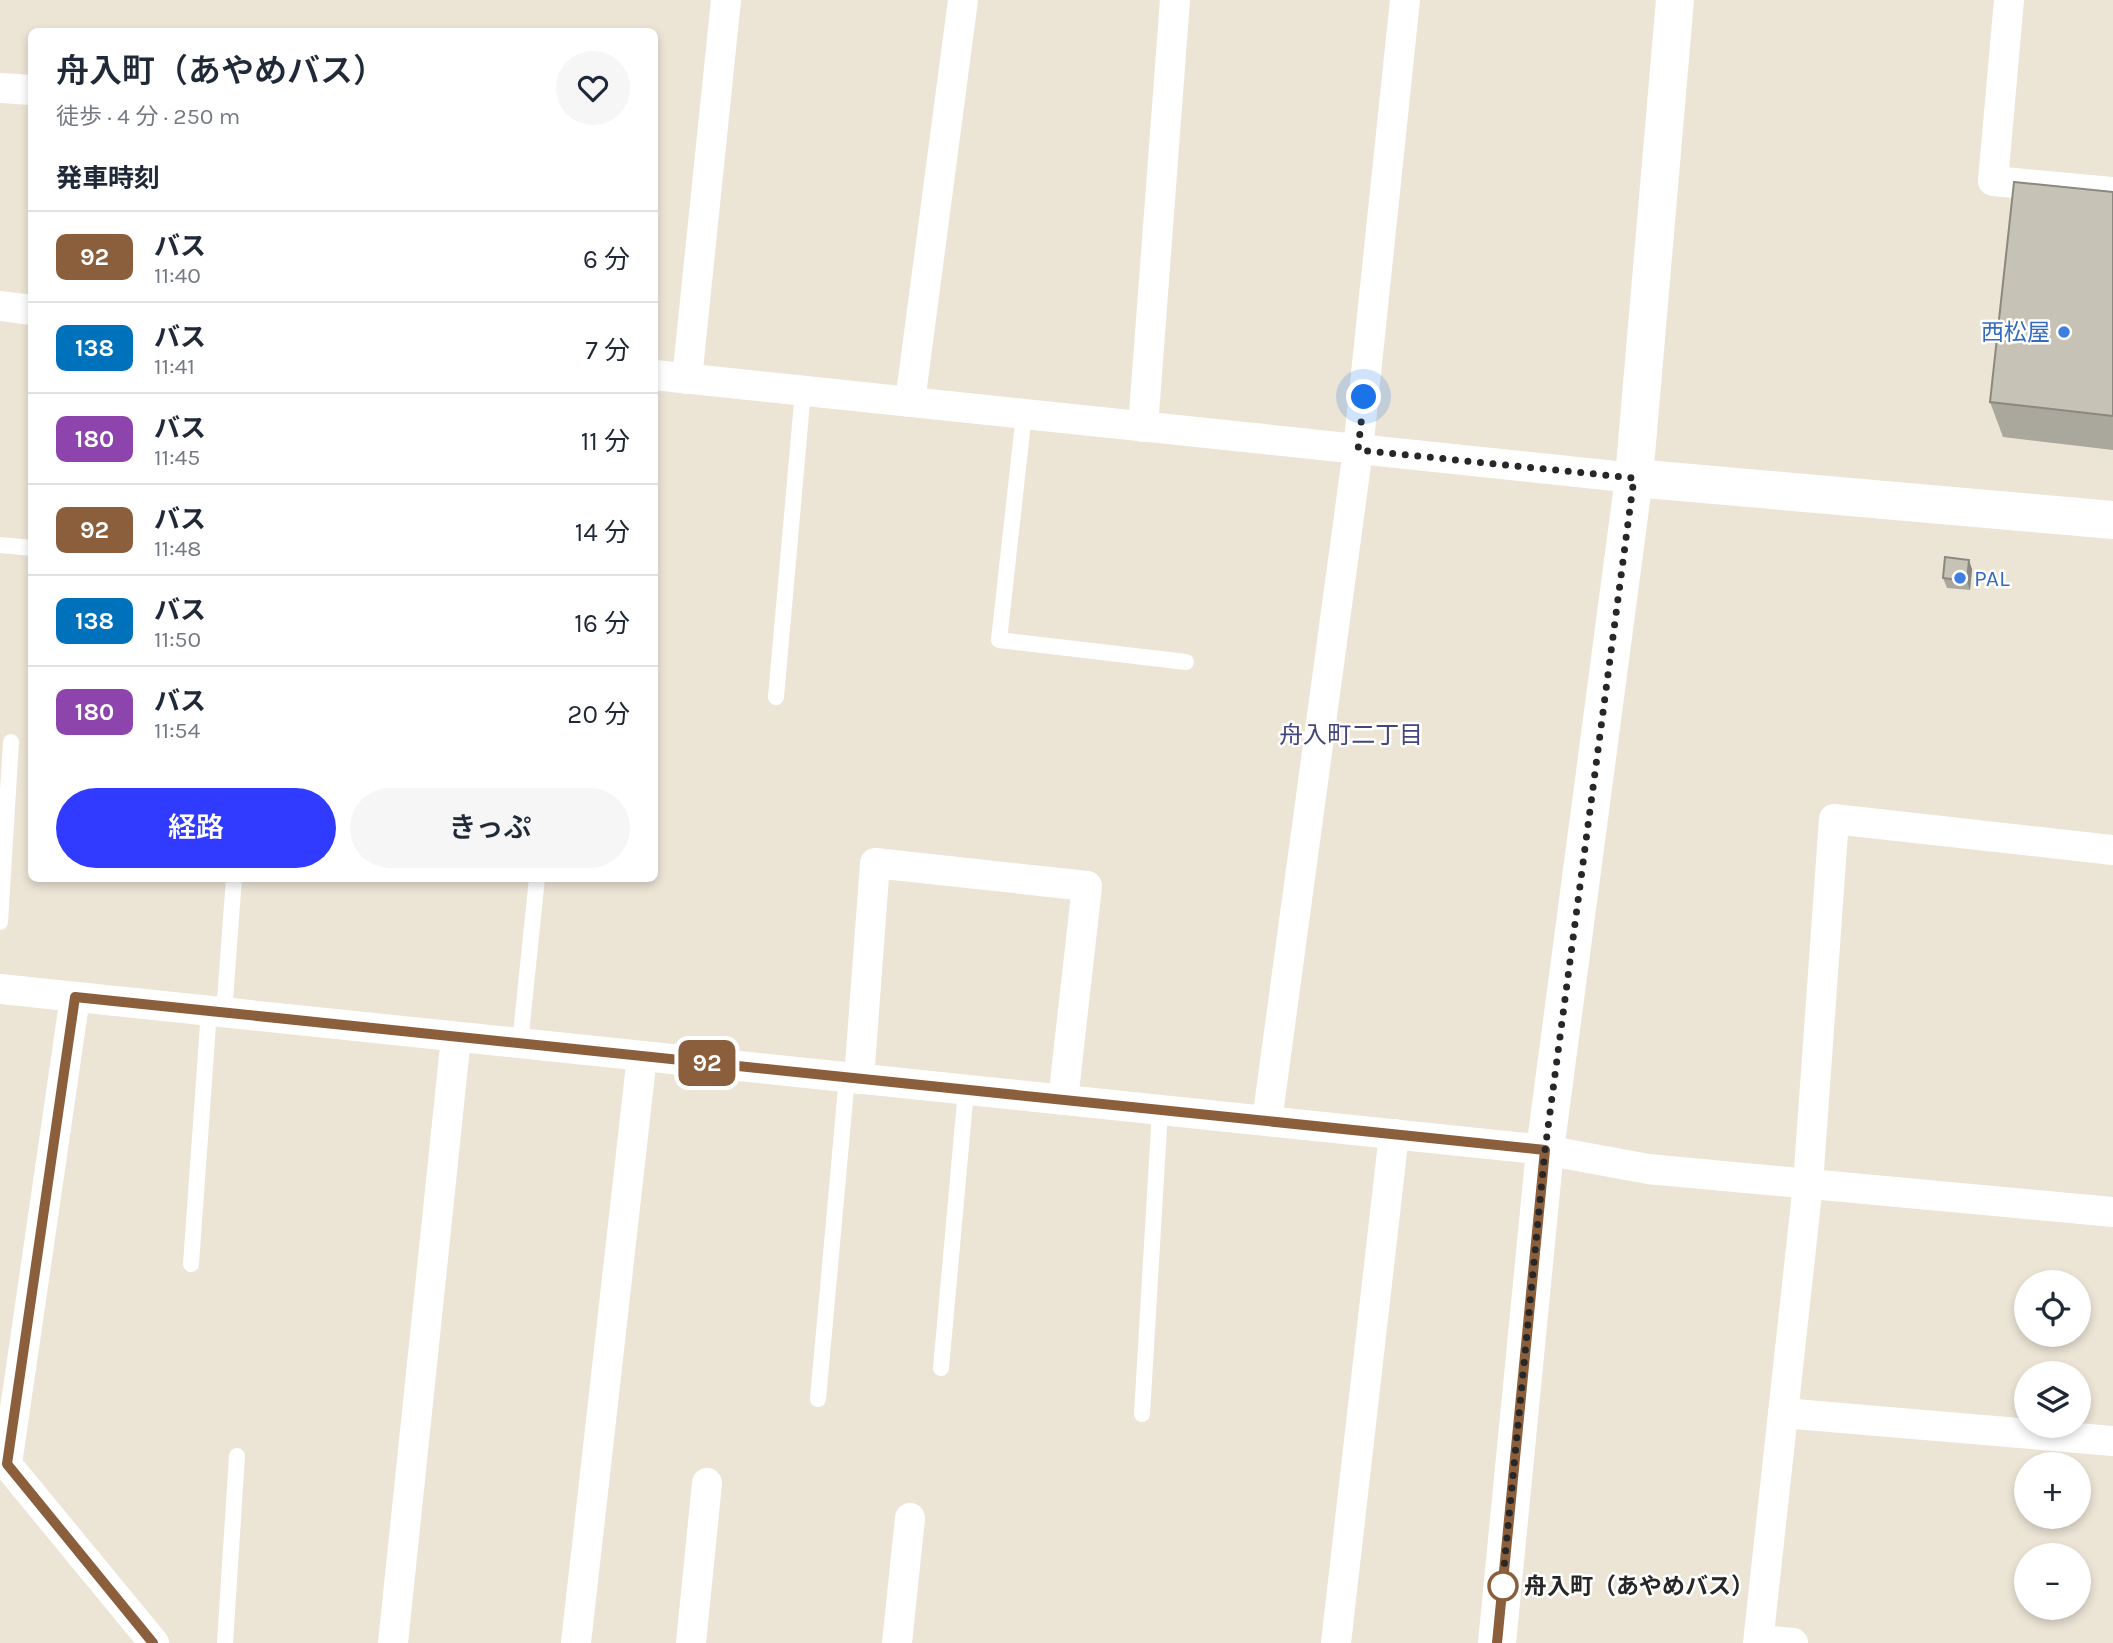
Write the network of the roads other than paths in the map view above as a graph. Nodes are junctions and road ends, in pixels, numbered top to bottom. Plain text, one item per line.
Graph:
1 (726, 0) edge
2 (963, 0) edge
3 (1175, 0) edge
4 (1405, 0) edge
5 (1675, 0) edge
6 (2009, 0) edge
7 (0, 88) edge
8 (28, 90) edge
9 (2113, 192) edge
10 (0, 306) edge
11 (28, 310) edge
12 (658, 375) edge
13 (687, 379) junction
14 (803, 391) junction
15 (910, 402) junction
16 (1024, 414) junction
17 (1143, 427) junction
18 (1358, 450) junction
19 (1634, 478) junction
20 (2113, 520) edge
21 (0, 545) edge
22 (28, 548) edge
23 (1186, 662) dead end
24 (776, 697) dead end
25 (11, 742) dead end
26 (2113, 850) edge
27 (233, 882) edge
28 (537, 882) edge
29 (0, 922) edge
30 (0, 989) edge
31 (75, 997) junction
32 (217, 1012) junction
33 (456, 1037) junction
34 (520, 1043) junction
35 (642, 1056) junction
36 (853, 1078) junction
37 (966, 1090) junction
38 (1063, 1100) junction
39 (1160, 1110) junction
40 (1268, 1121) junction
41 (1394, 1134) junction
42 (1545, 1150) junction
43 (1808, 1184) junction
44 (2113, 1212) edge
45 (191, 1264) dead end
46 (941, 1368) dead end
47 (818, 1399) dead end
48 (1783, 1413) junction
49 (1142, 1414) dead end
50 (2113, 1441) edge
51 (237, 1456) dead end
52 (4, 1460) edge
53 (706, 1483) dead end
54 (910, 1518) dead end
55 (1758, 1641) edge
56 (153, 1643) edge
57 (225, 1643) edge
58 (393, 1643) edge
59 (576, 1643) edge
60 (691, 1643) edge
61 (897, 1643) edge
62 (1336, 1643) edge
63 (1497, 1643) edge
64 (1793, 1643) edge

1 - 13 street
2 - 15 street
3 - 17 street
4 - 18 street
5 - 19 street
6 - 9 street
7 - 8 street
10 - 11 street
12 - 13 street
13 - 14 street
14 - 15 street
14 - 24 lane
15 - 16 street
16 - 17 street
16 - 23 lane
17 - 18 street
18 - 19 street
18 - 40 street
19 - 20 street
19 - 42 street
21 - 22 lane
25 - 29 lane
26 - 43 street
27 - 32 lane
28 - 34 lane
30 - 31 street
31 - 32 street
31 - 52 street
32 - 33 street
32 - 45 lane
33 - 34 street
33 - 58 street
34 - 35 street
35 - 36 street
35 - 59 street
36 - 37 street
36 - 38 street
36 - 47 lane
37 - 38 street
37 - 46 lane
38 - 39 street
39 - 40 street
39 - 49 lane
40 - 41 street
41 - 42 street
41 - 62 street
42 - 43 street
42 - 63 street
43 - 44 street
43 - 48 street
48 - 50 street
48 - 55 street
51 - 57 lane
52 - 56 street
53 - 60 street
54 - 61 street
55 - 64 street

